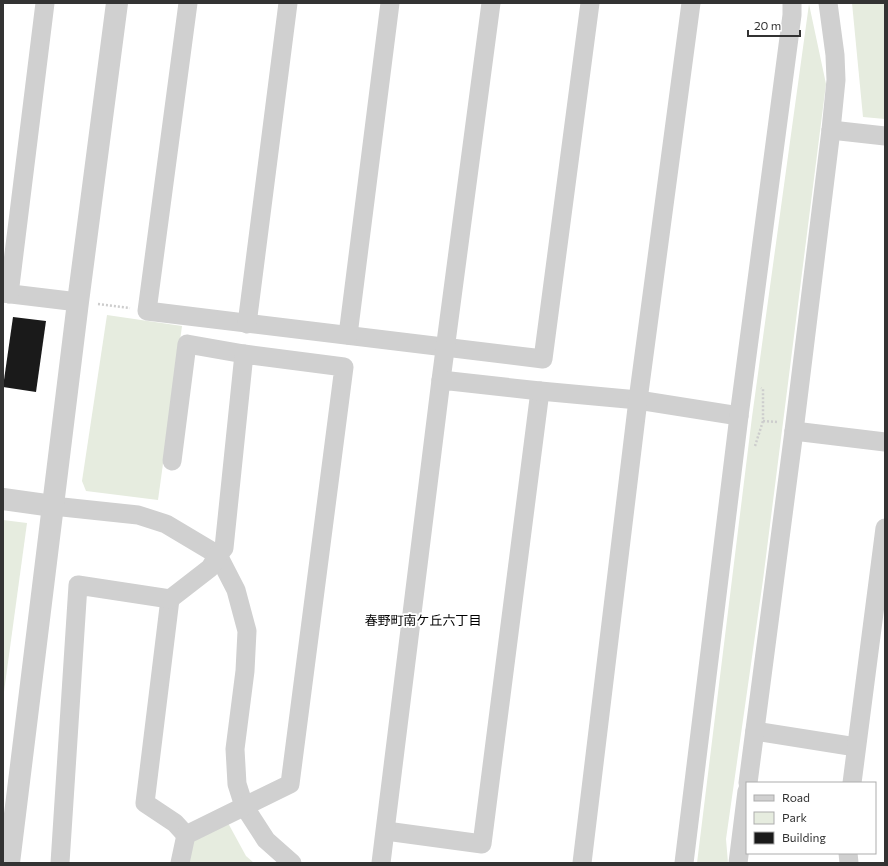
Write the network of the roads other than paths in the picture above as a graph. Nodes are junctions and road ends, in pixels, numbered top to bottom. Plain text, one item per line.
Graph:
1 (45, 3) edge
2 (117, 3) edge
3 (188, 3) edge
4 (288, 3) edge
5 (390, 3) edge
6 (491, 3) edge
7 (590, 3) edge
8 (691, 3) edge
9 (792, 3) edge
10 (828, 3) edge
11 (831, 130) junction
12 (885, 136) edge
13 (6, 293) edge
14 (88, 303) junction
15 (247, 324) junction
16 (348, 335) junction
17 (446, 348) junction
18 (244, 354) junction
19 (441, 380) junction
20 (540, 391) junction
21 (638, 400) junction
22 (739, 416) junction
23 (794, 431) junction
24 (885, 442) edge
25 (172, 462) dead end
26 (3, 499) edge
27 (53, 506) junction
28 (885, 528) edge
29 (218, 555) junction
30 (170, 599) junction
31 (755, 731) junction
32 (856, 747) junction
33 (748, 782) edge
34 (852, 782) edge
35 (746, 799) edge
36 (244, 806) junction
37 (386, 831) junction
38 (186, 834) junction
39 (9, 863) edge
40 (60, 863) edge
41 (180, 863) edge
42 (292, 863) edge
43 (381, 863) edge
44 (582, 863) edge
45 (684, 863) edge
46 (738, 863) edge

1 - 13 street
2 - 14 street
3 - 15 street
4 - 15 street
5 - 16 street
6 - 17 street
7 - 17 street
8 - 21 street
9 - 22 street
10 - 11 street
11 - 12 street
11 - 23 street
13 - 14 street
14 - 27 street
15 - 16 street
16 - 17 street
17 - 19 street
18 - 25 street
18 - 29 street
18 - 36 street
19 - 20 street
19 - 37 street
20 - 21 street
20 - 37 street
21 - 22 street
21 - 44 street
22 - 45 street
23 - 24 street
23 - 31 street
26 - 27 street
27 - 29 street
27 - 39 street
28 - 32 street
29 - 30 street
29 - 36 street
30 - 38 street
30 - 40 street
31 - 32 street
31 - 33 street
32 - 34 street
35 - 46 street
36 - 38 street
36 - 42 street
37 - 43 street
38 - 41 street

